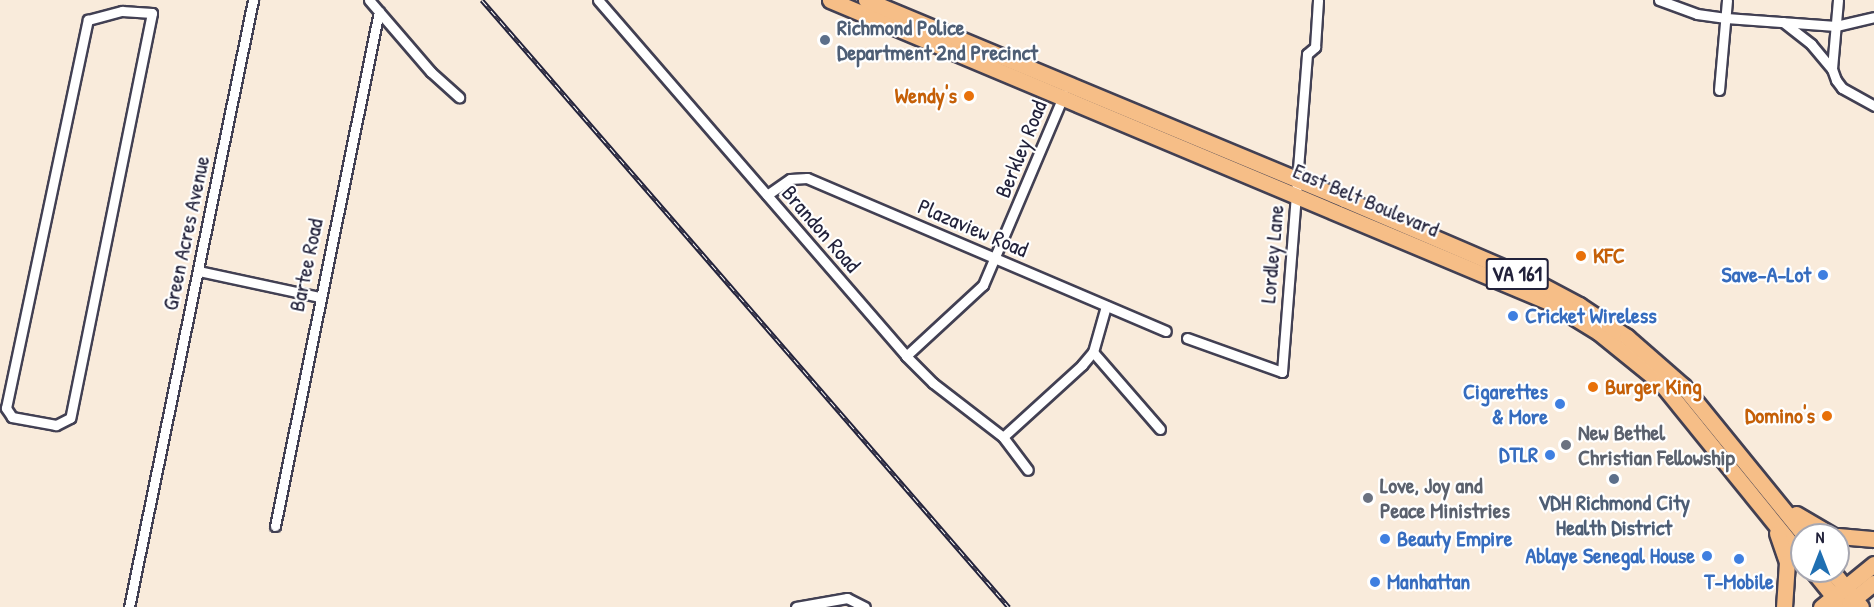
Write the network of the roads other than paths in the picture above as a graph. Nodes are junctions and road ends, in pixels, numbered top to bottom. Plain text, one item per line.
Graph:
1 (120, 0) edge
2 (253, 0) edge
3 (369, 0) edge
4 (598, 0) edge
5 (830, 0) edge
6 (866, 0) edge
7 (1318, 0) edge
8 (1659, 0) edge
9 (1727, 0) edge
10 (1838, 0) edge
11 (122, 11) junction
12 (379, 11) junction
13 (1874, 17) edge
14 (1726, 18) junction
15 (1783, 22) junction
16 (1836, 26) junction
17 (1832, 69) junction
18 (1066, 90) junction
19 (1719, 90) dead end
20 (459, 97) dead end
21 (1874, 106) edge
22 (1297, 187) junction
23 (767, 195) junction
24 (996, 259) junction
25 (199, 271) junction
26 (319, 297) junction
27 (1106, 306) junction
28 (1166, 331) dead end
29 (1187, 338) dead end
30 (1093, 352) junction
31 (906, 356) junction
32 (1160, 429) dead end
33 (1003, 437) junction
34 (1028, 470) dead end
35 (1768, 489) junction
36 (1770, 516) junction
37 (1795, 523) edge
38 (1809, 523) edge
39 (275, 526) dead end
40 (1850, 537) edge
41 (1874, 539) edge
42 (1790, 542) edge
43 (1874, 564) edge
44 (1827, 583) edge
45 (1838, 583) edge
46 (1874, 584) edge
47 (1847, 601) edge
48 (862, 605) edge
49 (129, 607) edge
50 (796, 607) edge
51 (1784, 607) edge
52 (1821, 607) edge

1 - 11 street
2 - 25 street, Green Acres Avenue
3 - 12 street
4 - 23 street, Brandon Road
5 - 18 main road, East Belt Boulevard / VA 161
6 - 18 main road, East Belt Boulevard / VA 161
7 - 22 street, Lordley Lane
8 - 14 street
9 - 14 street
10 - 16 street
11 - 11 street
12 - 20 street
12 - 26 street, Bartee Road
13 - 16 street
14 - 15 street
14 - 19 street
15 - 16 street
15 - 17 street
16 - 17 street
17 - 21 street
18 - 22 main road, East Belt Boulevard / VA 161
18 - 24 street, Berkley Road
22 - 29 street, Lordley Lane
22 - 35 main road, East Belt Boulevard / VA 161
22 - 36 main road, East Belt Boulevard / VA 161
23 - 24 street, Plazaview Road
23 - 31 street, Brandon Road
24 - 27 street, Plazaview Road
24 - 31 street, Berkley Road
25 - 26 street
25 - 49 street, Green Acres Avenue
26 - 39 street, Bartee Road
27 - 28 street, Plazaview Road
27 - 30 street
30 - 32 street
30 - 33 street
31 - 33 street, Brandon Road
33 - 34 street, Brandon Road
35 - 37 main road, East Belt Boulevard / VA 161
35 - 38 main road
36 - 42 main road, East Belt Boulevard / VA 161
36 - 51 main road
40 - 41 main road
43 - 47 main road
44 - 47 main road
45 - 47 main road
46 - 47 main road
47 - 52 main road
48 - 50 street

